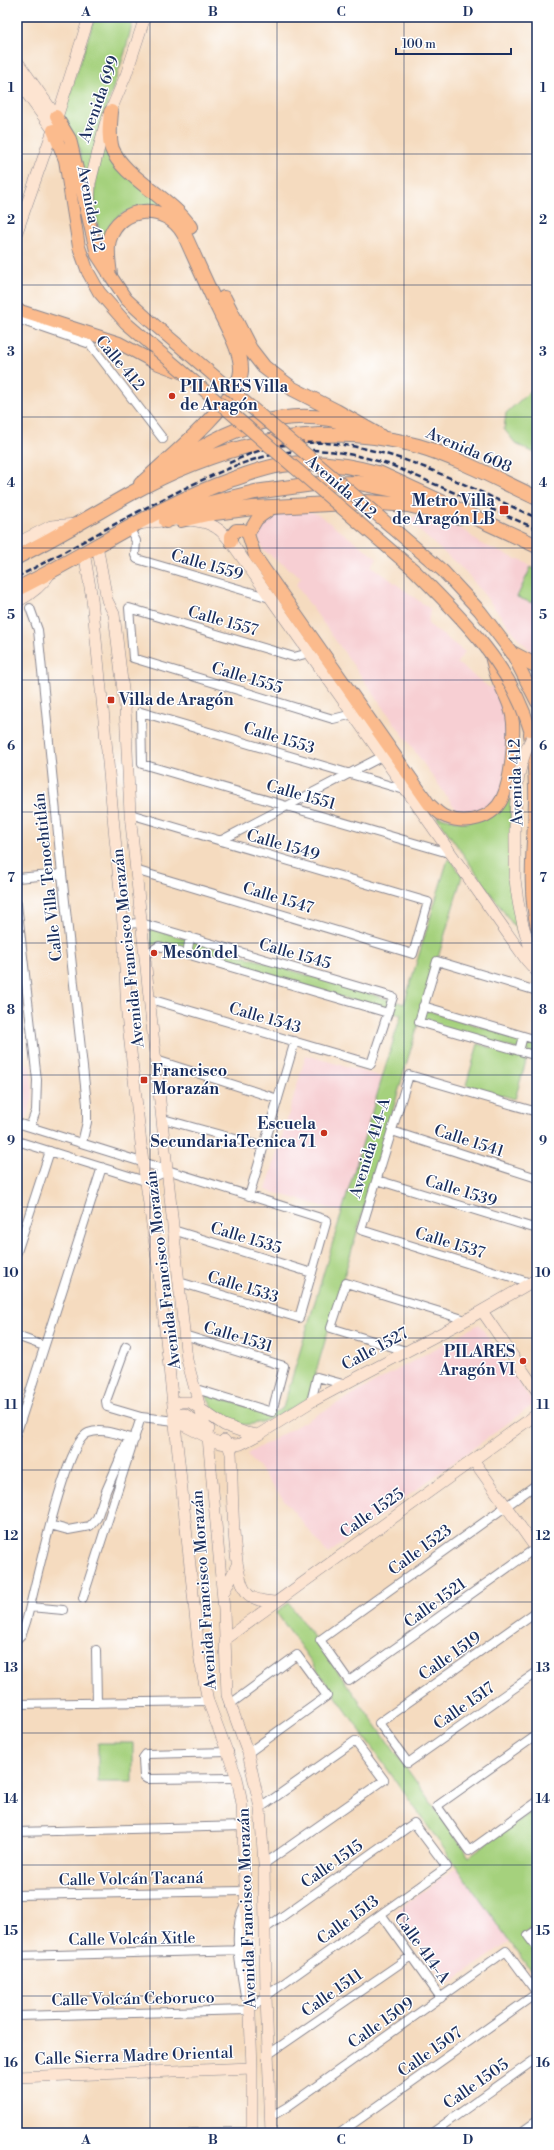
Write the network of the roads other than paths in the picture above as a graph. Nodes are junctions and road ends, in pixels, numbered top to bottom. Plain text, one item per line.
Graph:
1 (88, 17) edge
2 (138, 17) edge
3 (145, 17) edge
4 (133, 52) junction
5 (17, 61) edge
6 (17, 80) edge
7 (111, 112) junction
8 (56, 116) junction
9 (53, 130) junction
10 (89, 218) junction
11 (17, 232) edge
12 (110, 275) junction
13 (17, 310) edge
14 (17, 319) edge
15 (183, 373) junction
16 (384, 438) junction
17 (163, 439) dead end
18 (158, 480) junction
19 (128, 495) junction
20 (537, 498) edge
21 (440, 502) junction
22 (272, 508) junction
23 (181, 520) junction
24 (166, 521) junction
25 (486, 523) junction
26 (77, 524) junction
27 (131, 525) junction
28 (248, 534) junction
29 (231, 542) junction
30 (17, 543) edge
31 (97, 545) junction
32 (537, 546) edge
33 (84, 552) junction
34 (17, 557) edge
35 (52, 570) junction
36 (17, 589) edge
37 (270, 598) junction
38 (92, 599) junction
39 (107, 600) junction
40 (17, 602) edge
41 (30, 608) dead end
42 (309, 652) junction
43 (512, 653) junction
44 (491, 655) junction
45 (133, 658) joint
46 (537, 666) edge
47 (537, 702) edge
48 (141, 712) joint
49 (353, 714) junction
50 (533, 729) edge
51 (382, 756) junction
52 (348, 773) junction
53 (408, 791) junction
54 (285, 806) junction
55 (130, 814) junction
56 (220, 841) junction
57 (452, 854) junction
58 (135, 870) junction
59 (62, 874) junction
60 (17, 878) edge
61 (17, 904) edge
62 (141, 923) junction
63 (123, 924) junction
64 (537, 927) edge
65 (190, 937) junction
66 (187, 954) junction
67 (413, 954) joint
68 (145, 955) junction
69 (19, 958) edge
70 (537, 966) edge
71 (537, 972) edge
72 (537, 991) edge
73 (150, 999) junction
74 (423, 1006) junction
75 (388, 1013) junction
76 (523, 1036) junction
77 (537, 1040) edge
78 (295, 1041) junction
79 (519, 1051) junction
80 (537, 1056) edge
81 (156, 1060) junction
82 (278, 1099) junction
83 (537, 1112) edge
84 (163, 1119) junction
85 (17, 1123) edge
86 (30, 1127) junction
87 (392, 1131) junction
88 (17, 1141) edge
89 (82, 1143) junction
90 (264, 1147) junction
91 (50, 1151) junction
92 (142, 1162) junction
93 (102, 1167) junction
94 (167, 1171) junction
95 (537, 1178) edge
96 (377, 1180) junction
97 (145, 1181) junction
98 (249, 1196) junction
99 (537, 1229) edge
100 (173, 1230) junction
101 (362, 1230) joint
102 (17, 1252) edge
103 (312, 1273) junction
104 (534, 1281) edge
105 (179, 1282) junction
106 (482, 1311) junction
107 (466, 1320) junction
108 (17, 1336) edge
109 (184, 1336) junction
110 (44, 1346) junction
111 (126, 1346) dead end
112 (406, 1351) junction
113 (343, 1384) junction
114 (196, 1389) junction
115 (537, 1391) edge
116 (311, 1402) junction
117 (202, 1409) junction
118 (537, 1414) edge
119 (172, 1415) junction
120 (141, 1417) junction
121 (17, 1432) edge
122 (207, 1432) junction
123 (258, 1435) junction
124 (132, 1438) junction
125 (228, 1445) junction
126 (474, 1461) junction
127 (537, 1484) edge
128 (506, 1506) junction
129 (50, 1524) junction
130 (536, 1548) edge
131 (237, 1565) junction
132 (222, 1595) junction
133 (83, 1598) dead end
134 (276, 1602) junction
135 (30, 1607) junction
136 (63, 1610) dead end
137 (537, 1611) edge
138 (17, 1639) edge
139 (225, 1639) junction
140 (96, 1650) dead end
141 (537, 1672) edge
142 (349, 1681) joint
143 (208, 1701) junction
144 (97, 1702) junction
145 (17, 1704) edge
146 (229, 1705) junction
147 (537, 1735) edge
148 (229, 1752) junction
149 (248, 1753) junction
150 (408, 1763) joint
151 (238, 1778) junction
152 (536, 1807) edge
153 (260, 1808) junction
154 (414, 1823) joint
155 (244, 1826) junction
156 (17, 1832) edge
157 (264, 1864) junction
158 (17, 1895) edge
159 (246, 1896) junction
160 (381, 1914) junction
161 (266, 1928) junction
162 (537, 1930) edge
163 (537, 1948) edge
164 (243, 1950) junction
165 (17, 1956) edge
166 (411, 1956) junction
167 (537, 1993) edge
168 (266, 1996) junction
169 (441, 1998) junction
170 (249, 2010) junction
171 (17, 2016) edge
172 (269, 2054) junction
173 (537, 2058) edge
174 (252, 2068) junction
175 (17, 2077) edge
176 (270, 2116) junction
177 (537, 2121) edge
178 (252, 2132) edge
179 (192, 2133) edge
180 (271, 2133) edge
181 (340, 2133) edge
182 (432, 2133) edge
183 (520, 2133) edge

1 - 8 street
2 - 4 street
3 - 4 street, Avenida 699
4 - 7 street, Avenida 699
5 - 8 street
6 - 9 street
7 - 10 street, Avenida 699
7 - 16 highway
8 - 9 street
8 - 10 main road, Avenida 412
9 - 11 street
9 - 15 main road, Avenida 412, bridge
10 - 12 main road, Avenida 412
12 - 19 highway
12 - 43 main road, Avenida 412, bridge
13 - 15 main road
14 - 17 street, Calle 412
15 - 44 main road, Avenida 412, bridge
16 - 18 highway, Avenida 608
16 - 18 highway
16 - 20 highway, Avenida 608
18 - 19 highway
19 - 26 highway
21 - 24 highway
21 - 25 highway
21 - 27 highway
22 - 23 highway
22 - 25 highway
22 - 28 main road
23 - 24 street
23 - 29 street
24 - 27 street
25 - 32 highway
26 - 30 street
26 - 34 highway
27 - 31 highway
27 - 37 street, Calle 1559
28 - 29 main road
28 - 44 main road
29 - 37 street
31 - 33 highway
31 - 39 street, Avenida Francisco Morazán
33 - 35 highway
33 - 38 street, Avenida Francisco Morazán
35 - 36 highway
35 - 40 street
37 - 42 street
38 - 39 street
38 - 63 street, Avenida Francisco Morazán
39 - 55 street, Avenida Francisco Morazán
41 - 59 street, Calle Villa Tenochtitlán
42 - 45 street, Calle 1557
42 - 49 street
43 - 46 highway
43 - 47 main road, Avenida 412
44 - 50 main road, Avenida 412, bridge
45 - 49 street, Calle 1555
48 - 52 street, Calle 1553
48 - 54 street, Calle 1551
49 - 51 street
50 - 64 main road, Avenida 412
50 - 70 street, bridge
51 - 52 street
51 - 53 street
52 - 53 street, Calle 1553
52 - 54 street
53 - 57 street
54 - 56 street
54 - 57 street, Calle 1551
55 - 56 street, Calle 1549
55 - 58 street, Avenida Francisco Morazán
56 - 67 street, Calle 1549
57 - 71 street
58 - 62 street, Avenida Francisco Morazán
58 - 67 street, Calle 1547
59 - 60 street
59 - 89 street, Calle Villa Tenochtitlán
61 - 69 street
62 - 63 street, Calle 1545
62 - 65 street, Calle 1545
62 - 68 street, Avenida Francisco Morazán
63 - 92 street, Avenida Francisco Morazán
65 - 66 street
65 - 75 street, Calle 1545
66 - 68 street, Calle 1545
66 - 75 street, Calle 1545
68 - 73 street, Avenida Francisco Morazán
69 - 86 street
72 - 74 street
73 - 78 street, Calle 1543
73 - 81 street, Avenida Francisco Morazán
74 - 76 street
74 - 79 street
75 - 78 street, Calle 1543
76 - 77 street
76 - 79 street
78 - 82 street
79 - 80 street
81 - 82 street
81 - 84 street, Avenida Francisco Morazán
82 - 90 street
83 - 87 street, Avenida 414-A
84 - 90 street
84 - 94 street, Avenida Francisco Morazán
85 - 86 street
86 - 89 street
87 - 95 street, Calle 1541
87 - 96 street, Avenida 414-A
88 - 91 street
89 - 92 street
90 - 98 street
91 - 93 street
91 - 102 street
92 - 94 street
92 - 97 street, Avenida Francisco Morazán
93 - 97 street
93 - 110 street
94 - 97 street
94 - 98 street
94 - 100 street, Avenida Francisco Morazán
96 - 99 street, Calle 1539
96 - 101 street, Avenida 414-A
97 - 119 street, Avenida Francisco Morazán
98 - 103 street
100 - 103 street, Calle 1535
100 - 105 street, Avenida Francisco Morazán
101 - 104 street, Calle 1537
103 - 105 street, Calle 1533
104 - 106 street, Calle 1527
105 - 109 street, Avenida Francisco Morazán
106 - 107 street, Calle 1527
106 - 115 street
107 - 112 street, Calle 1527
107 - 112 street
108 - 110 street
109 - 114 street, Avenida Francisco Morazán
109 - 114 street, Calle 1531
110 - 121 street
111 - 120 street
112 - 113 street, Calle 1527
113 - 116 street, Calle 1527
113 - 116 street
114 - 117 street, Avenida Francisco Morazán
116 - 123 street, Calle 1527
117 - 119 street
117 - 122 street, Avenida Francisco Morazán
117 - 123 street
118 - 126 street, Calle 1525
119 - 120 street
119 - 122 street
119 - 143 street, Avenida Francisco Morazán
120 - 124 street
122 - 125 street
122 - 132 street, Avenida Francisco Morazán
123 - 125 street, Calle 1527
124 - 129 street
124 - 129 street
124 - 133 street
125 - 131 street
126 - 128 street
126 - 134 street, Calle 1525
127 - 128 street, Calle 1523
128 - 130 street
128 - 142 street, Calle 1523
129 - 135 street
130 - 142 street, Calle 1521
131 - 132 street
131 - 134 street
132 - 139 street, Avenida Francisco Morazán
134 - 139 street, Calle 1525
135 - 136 street
135 - 138 street
137 - 150 street, Calle 1519
139 - 146 street, Avenida Francisco Morazán
140 - 144 street
141 - 150 street, Calle 1517
143 - 144 street
143 - 148 street, Avenida Francisco Morazán
144 - 145 street
146 - 149 street, Avenida Francisco Morazán
146 - 149 street
147 - 152 street
148 - 151 street, Avenida Francisco Morazán
148 - 151 street
149 - 153 street, Avenida Francisco Morazán
151 - 155 street, Avenida Francisco Morazán
153 - 157 street, Avenida Francisco Morazán
153 - 157 street
154 - 160 street, Calle 1513
154 - 161 street, Calle 1515
155 - 156 street
155 - 159 street, Avenida Francisco Morazán
157 - 161 street, Avenida Francisco Morazán
158 - 159 street, Calle Volcán Tacaná
159 - 164 street, Avenida Francisco Morazán
160 - 166 street, Calle 414-A
160 - 168 street, Calle 1513
161 - 168 street, Avenida Francisco Morazán
162 - 163 street
164 - 165 street, Calle Volcán Xitle
164 - 170 street, Avenida Francisco Morazán
166 - 169 street, Calle 414-A
166 - 172 street, Calle 1511
167 - 169 street, Calle 1509
167 - 181 street, Calle 1507
168 - 170 street, Calle 1513
168 - 172 street, Avenida Francisco Morazán
169 - 176 street, Calle 1509
170 - 171 street, Calle Volcán Ceboruco
170 - 174 street, Avenida Francisco Morazán
172 - 176 street, Avenida Francisco Morazán
173 - 182 street, Calle 1505
174 - 175 street, Calle Sierra Madre Oriental
174 - 178 street, Avenida Francisco Morazán
176 - 180 street, Avenida Francisco Morazán
177 - 183 street
178 - 179 street

